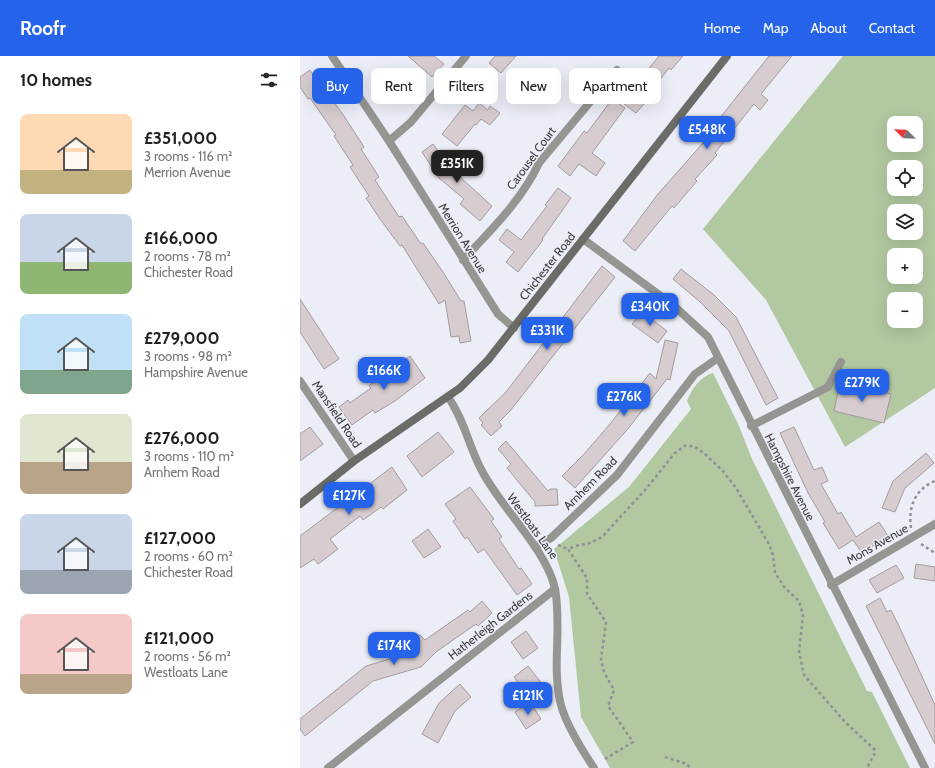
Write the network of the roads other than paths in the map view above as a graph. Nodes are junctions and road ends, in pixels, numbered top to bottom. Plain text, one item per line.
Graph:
1 (332, 56) edge
2 (466, 56) edge
3 (727, 56) edge
4 (589, 104) edge
5 (389, 141) junction
6 (583, 239) junction
7 (463, 260) junction
8 (514, 328) junction
9 (718, 358) junction
10 (842, 362) dead end
11 (300, 381) edge
12 (448, 397) junction
13 (751, 426) junction
14 (354, 461) junction
15 (300, 504) edge
16 (935, 524) edge
17 (535, 548) junction
18 (831, 585) junction
19 (555, 589) junction
20 (328, 768) edge
21 (594, 768) edge
22 (925, 768) edge

1 - 5 street, Merrion Avenue
2 - 5 street
3 - 6 main road, Chichester Road
4 - 7 street, Carousel Court
5 - 7 street, Merrion Avenue
6 - 8 main road, Chichester Road
6 - 9 street, Hampshire Avenue
7 - 8 street, Merrion Avenue
8 - 12 main road, Chichester Road
9 - 13 street, Hampshire Avenue
9 - 17 street, Arnhem Road
10 - 13 street
11 - 14 street, Mansfield Road
12 - 14 main road, Chichester Road
12 - 17 street, Westloats Lane
13 - 18 street, Hampshire Avenue
14 - 15 main road, Chichester Road
16 - 18 street, Mons Avenue
17 - 19 street, Westloats Lane
18 - 22 street, Hampshire Avenue
19 - 20 street, Hatherleigh Gardens
19 - 21 street, Westloats Lane

